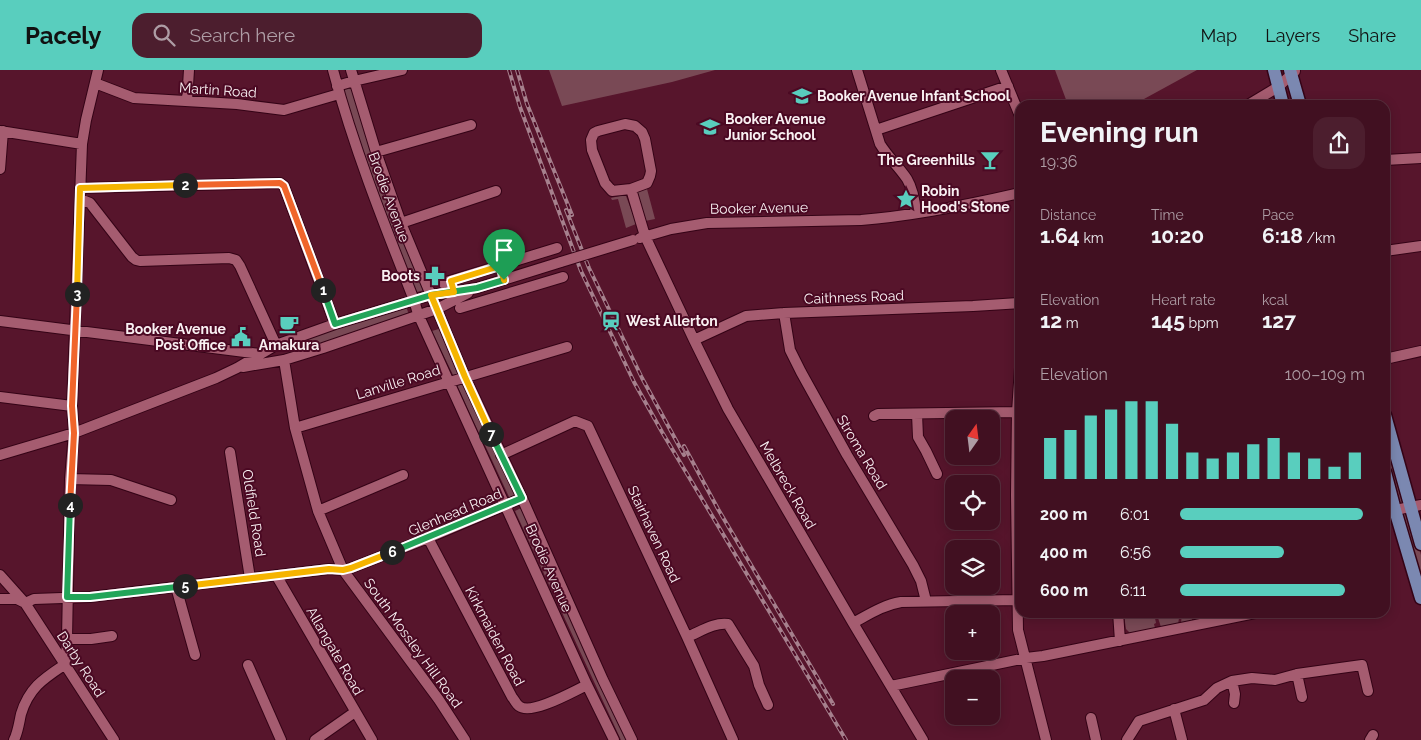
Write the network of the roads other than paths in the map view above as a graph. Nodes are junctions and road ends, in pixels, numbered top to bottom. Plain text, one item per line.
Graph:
1 (98, 70) edge
2 (189, 70) edge
3 (333, 70) edge
4 (351, 70) edge
5 (402, 70) edge
6 (857, 70) edge
7 (1001, 70) edge
8 (1274, 70) edge
9 (1293, 71) edge
10 (354, 81) junction
11 (95, 83) junction
12 (1008, 86) junction
13 (1278, 87) junction
14 (338, 90) junction
15 (1256, 100) edge
16 (1282, 100) edge
17 (1299, 100) edge
18 (187, 101) junction
19 (1015, 104) edge
20 (471, 125) dead end
21 (876, 130) junction
22 (1, 131) edge
23 (82, 144) junction
24 (376, 152) junction
25 (1421, 158) edge
26 (1390, 160) edge
27 (0, 169) edge
28 (80, 188) junction
29 (631, 189) junction
30 (496, 191) dead end
31 (1015, 194) edge
32 (80, 199) junction
33 (916, 213) junction
34 (401, 223) junction
35 (645, 236) junction
36 (1421, 246) edge
37 (557, 248) dead end
38 (1390, 250) edge
39 (500, 266) junction
40 (563, 277) dead end
41 (504, 280) junction
42 (477, 288) junction
43 (454, 292) junction
44 (509, 293) junction
45 (431, 295) junction
46 (414, 300) junction
47 (1015, 303) edge
48 (460, 308) dead end
49 (437, 309) junction
50 (784, 313) junction
51 (418, 314) junction
52 (0, 321) edge
53 (335, 324) junction
54 (76, 331) junction
55 (694, 340) junction
56 (276, 345) junction
57 (567, 347) dead end
58 (1421, 351) edge
59 (260, 354) junction
60 (1390, 358) edge
61 (284, 360) junction
62 (238, 368) junction
63 (465, 377) junction
64 (448, 382) junction
65 (0, 397) edge
66 (72, 406) junction
67 (1015, 412) edge
68 (917, 414) junction
69 (874, 416) dead end
70 (295, 428) junction
71 (1390, 430) edge
72 (74, 433) junction
73 (230, 452) dead end
74 (0, 455) edge
75 (501, 455) junction
76 (937, 474) dead end
77 (403, 475) dead end
78 (70, 479) junction
79 (1390, 491) edge
80 (522, 498) junction
81 (172, 500) dead end
82 (506, 506) junction
83 (1416, 506) edge
84 (1395, 510) junction
85 (318, 511) junction
86 (428, 538) junction
87 (1421, 544) edge
88 (343, 570) junction
89 (0, 574) edge
90 (276, 575) junction
91 (250, 578) junction
92 (176, 587) junction
93 (67, 597) junction
94 (1421, 598) edge
95 (0, 599) edge
96 (1015, 600) edge
97 (926, 601) junction
98 (25, 603) junction
99 (1018, 618) edge
100 (1118, 618) edge
101 (1213, 618) edge
102 (852, 623) junction
103 (113, 636) dead end
104 (687, 637) junction
105 (67, 639) junction
106 (1120, 641) junction
107 (195, 655) dead end
108 (1026, 658) junction
109 (64, 664) junction
110 (248, 665) dead end
111 (1297, 674) junction
112 (1232, 681) junction
113 (587, 685) junction
114 (891, 686) junction
115 (1368, 691) dead end
116 (1302, 697) dead end
117 (769, 700) dead end
118 (1234, 703) dead end
119 (1174, 709) junction
120 (355, 712) junction
121 (1091, 718) dead end
122 (14, 740) edge
123 (114, 740) edge
124 (281, 740) edge
125 (314, 740) edge
126 (372, 740) edge
127 (465, 740) edge
128 (614, 740) edge
129 (632, 740) edge
130 (733, 740) edge
131 (923, 740) edge
132 (1046, 740) edge
133 (1096, 740) edge
134 (1127, 740) edge
135 (1182, 740) edge

1 - 11 street
2 - 18 street
3 - 14 street, Brodie Avenue
4 - 10 street, Brodie Avenue
5 - 10 street, Martin Road
6 - 21 street
7 - 12 street
8 - 13 main road
9 - 13 street
9 - 17 main road
10 - 14 street, Martin Road
10 - 24 street, Brodie Avenue
11 - 18 street, Martin Road
11 - 23 street
12 - 19 street
12 - 21 street
13 - 15 street
13 - 16 main road
14 - 18 street, Martin Road
14 - 46 street, Brodie Avenue
20 - 24 street
21 - 33 street
22 - 23 street
22 - 27 street
23 - 28 street
24 - 34 street, Brodie Avenue
25 - 26 street
28 - 32 street
28 - 53 street
29 - 29 street
29 - 35 street, Melbreck Road
30 - 34 street
31 - 33 street, Booker Avenue
32 - 54 street
32 - 56 street
33 - 35 street, Booker Avenue
34 - 45 street, Brodie Avenue
35 - 41 street, Booker Avenue, bridge
35 - 55 street, Melbreck Road
36 - 38 street
37 - 39 street
39 - 41 street
39 - 43 street
40 - 44 street
41 - 42 street, Booker Avenue
41 - 44 street
42 - 43 street, Booker Avenue
42 - 49 street, Booker Avenue
43 - 45 street, Booker Avenue
44 - 48 street
45 - 46 street, Booker Avenue
45 - 49 street, Brodie Avenue
46 - 51 street, Brodie Avenue
46 - 53 street, Booker Avenue
47 - 50 street, Caithness Road
49 - 51 street, Booker Avenue
49 - 63 street, Brodie Avenue
50 - 55 street, Caithness Road
50 - 97 street, Stroma Road
51 - 61 street, Booker Avenue
51 - 64 street, Brodie Avenue
52 - 54 street
53 - 56 street, Booker Avenue
54 - 59 street
54 - 66 street
55 - 102 street, Melbreck Road
56 - 59 street, Booker Avenue
57 - 63 street, Lanville Road
58 - 60 street
59 - 62 street, Booker Avenue
61 - 62 street, Booker Avenue
61 - 70 street, South Mossley Hill Road
62 - 72 street
63 - 64 street, Lanville Road
63 - 75 street, Brodie Avenue
64 - 70 street, Lanville Road
64 - 82 street, Brodie Avenue
65 - 66 street
66 - 72 street
67 - 68 street
68 - 69 street
68 - 76 street
70 - 85 street, South Mossley Hill Road
71 - 83 main road
72 - 74 street
72 - 78 street
73 - 91 street, Oldfield Road
75 - 80 street, Brodie Avenue
75 - 104 street, Stairhaven Road
77 - 85 street
78 - 81 street
78 - 93 street
79 - 84 main road
80 - 82 street, Glenhead Road
80 - 129 street, Brodie Avenue
82 - 86 street, Glenhead Road
82 - 113 street, Brodie Avenue
83 - 84 street
83 - 87 main road
84 - 94 main road
85 - 88 street, South Mossley Hill Road
86 - 88 street, Glenhead Road
86 - 113 street, Kirkmaiden Road
88 - 90 street, Glenhead Road
88 - 127 street, South Mossley Hill Road
89 - 98 street, Darby Road
90 - 91 street, Glenhead Road
90 - 120 street, Allangate Road
91 - 92 street, Glenhead Road
92 - 93 street, Glenhead Road
92 - 107 street
93 - 98 street, Glenhead Road
93 - 105 street
95 - 98 street
96 - 97 street
97 - 102 street
98 - 109 street, Darby Road
99 - 108 street
100 - 106 street
101 - 106 street
102 - 114 street, Melbreck Road
103 - 105 street
104 - 117 street
104 - 130 street, Stairhaven Road
105 - 109 street
106 - 108 street
108 - 114 street
108 - 132 street
109 - 122 street
109 - 123 street, Darby Road
110 - 124 street
111 - 112 street
111 - 115 street
111 - 116 street
112 - 118 street
112 - 119 street
113 - 128 street, Brodie Avenue
114 - 131 street, Melbreck Road
119 - 134 street
119 - 135 street
120 - 125 street
120 - 126 street, Allangate Road
121 - 133 street

